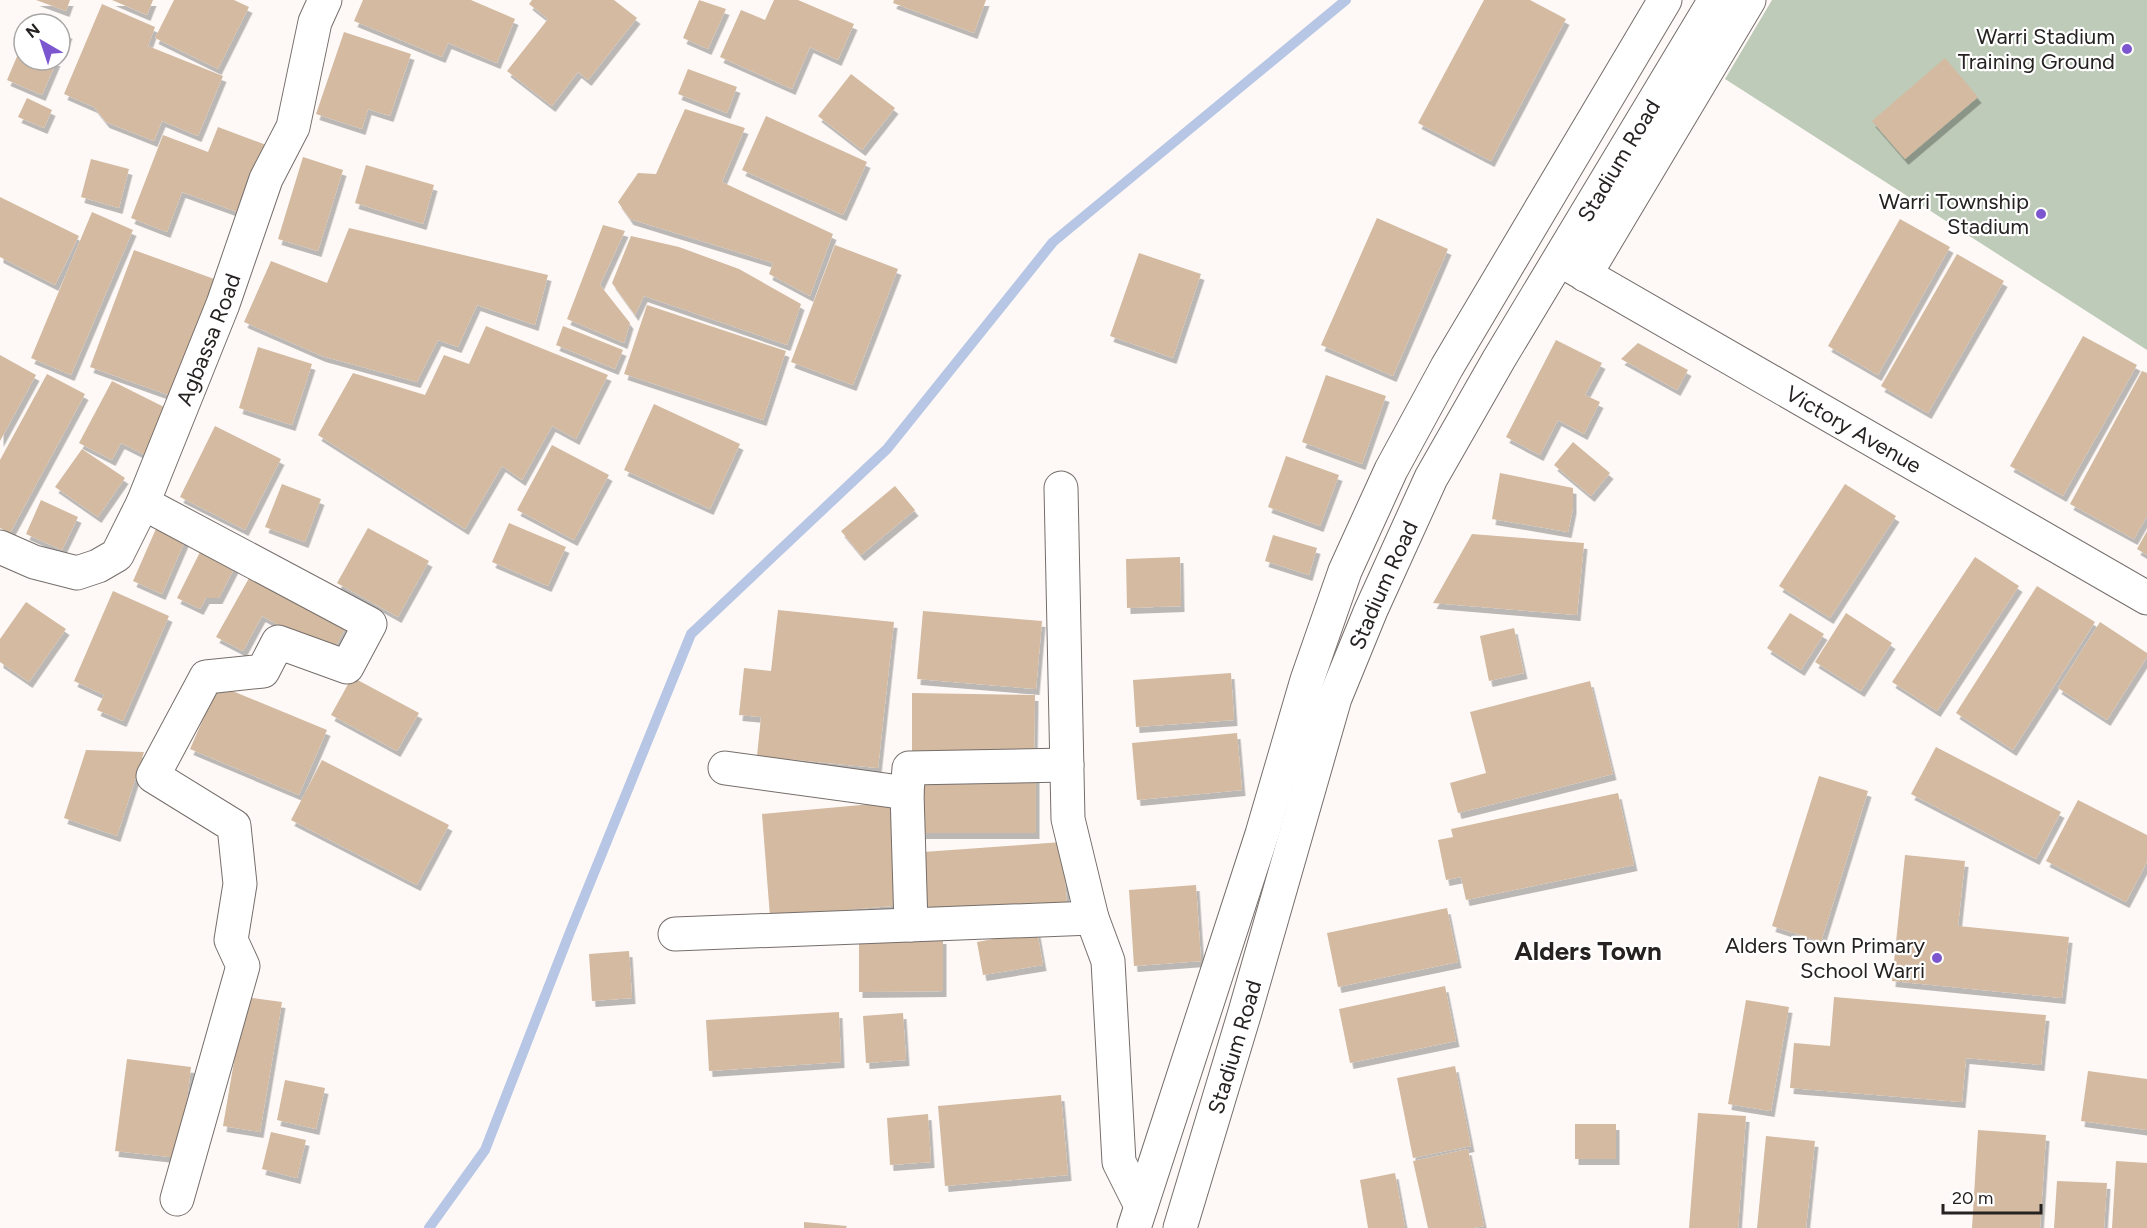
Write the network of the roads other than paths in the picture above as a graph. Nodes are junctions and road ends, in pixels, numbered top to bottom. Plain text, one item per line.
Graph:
1 (325, 0) edge
2 (1665, 0) edge
3 (1715, 0) edge
4 (1749, 0) edge
5 (1573, 268) junction
6 (1061, 488) dead end
7 (143, 503) junction
8 (0, 547) edge
9 (2147, 598) edge
10 (1067, 765) junction
11 (725, 768) dead end
12 (907, 793) junction
13 (1092, 918) junction
14 (911, 925) junction
15 (675, 933) dead end
16 (177, 1199) dead end
17 (1138, 1217) edge
18 (1180, 1228) edge

1 - 7 street, Agbassa Road
2 - 17 street, Stadium Road
3 - 5 street, Stadium Road
4 - 5 street
5 - 9 street, Victory Avenue
5 - 18 street, Stadium Road
6 - 10 street
7 - 8 street, Agbassa Road
7 - 16 street
10 - 12 street
10 - 13 street
11 - 12 street
12 - 14 street
13 - 14 street
13 - 17 street
14 - 15 street

